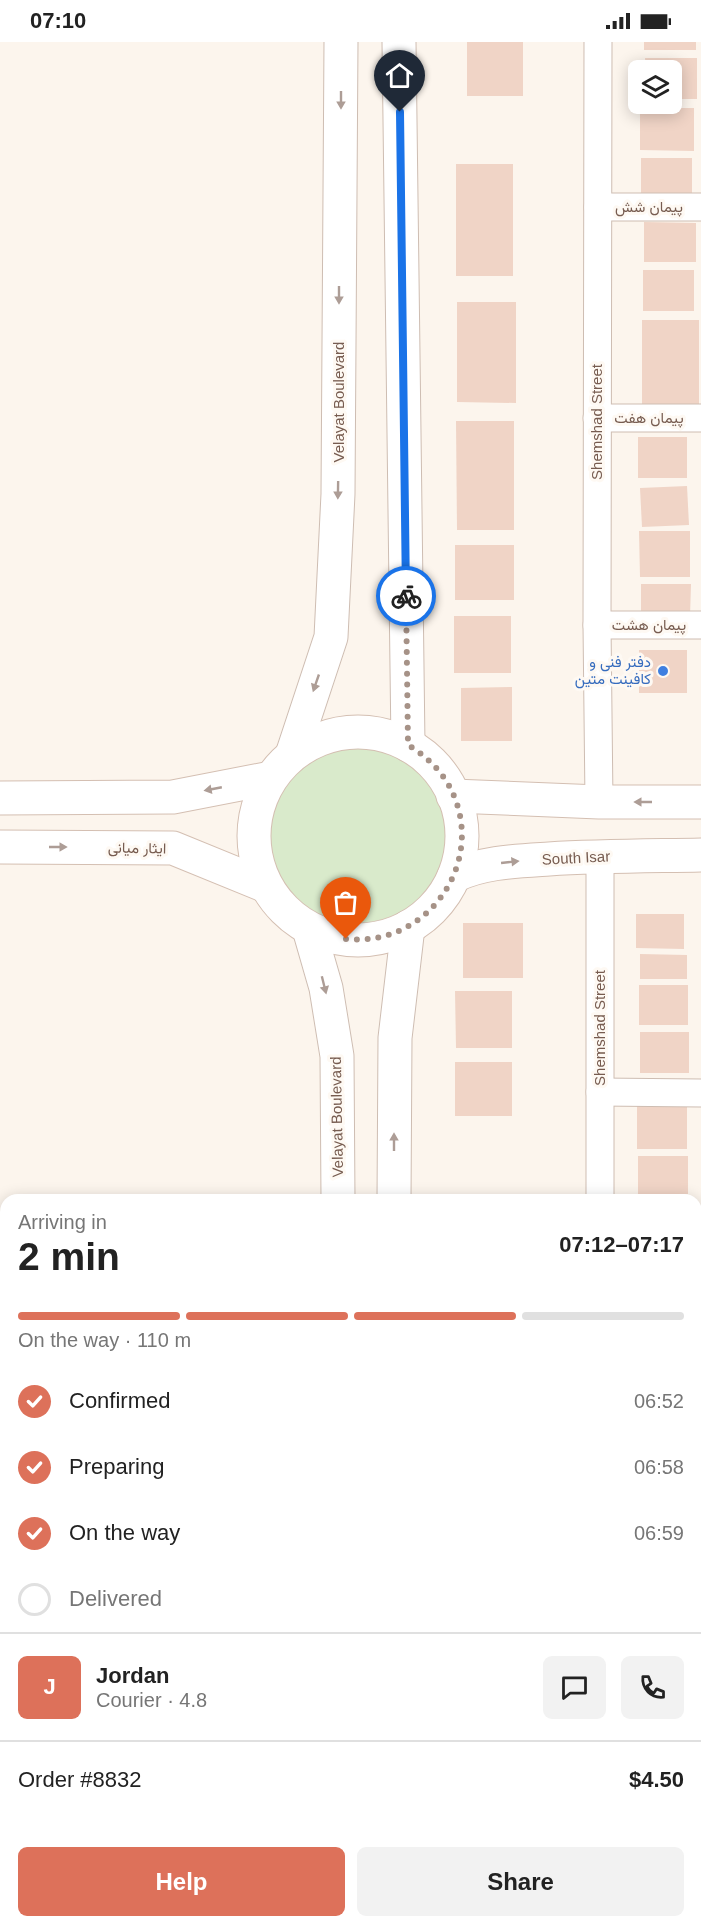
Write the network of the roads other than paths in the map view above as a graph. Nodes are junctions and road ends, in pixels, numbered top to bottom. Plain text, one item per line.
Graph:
1 (341, 42) edge
2 (399, 42) edge
3 (598, 42) edge
4 (598, 207) junction
5 (701, 207) edge
6 (597, 418) junction
7 (701, 418) edge
8 (597, 625) junction
9 (701, 625) edge
10 (408, 745) junction
11 (281, 766) junction
12 (453, 796) junction
13 (0, 798) edge
14 (599, 802) junction
15 (701, 802) edge
16 (0, 847) edge
17 (701, 855) edge
18 (600, 856) junction
19 (454, 876) junction
20 (266, 886) junction
21 (408, 927) junction
22 (309, 928) junction
23 (600, 1092) junction
24 (701, 1093) edge
25 (338, 1194) edge
26 (394, 1194) edge
27 (600, 1194) edge

1 -> 11 street, Velayat Boulevard
2 - 10 street
3 - 4 street, Shemshad Street
4 - 5 street, پیمان شش
4 - 6 street, Shemshad Street
6 - 7 street, پیمان هفت
6 - 8 street, Shemshad Street
8 - 9 street, پیمان هشت
8 - 14 street, Shemshad Street
10 - 11 street
10 - 12 street
11 -> 13 street
11 - 20 street
12 - 14 street
12 - 19 street
15 -> 14 street
16 -> 20 street, ایثار میانی
17 - 18 street, South Isar
19 -> 18 street, South Isar
18 - 23 street, Shemshad Street
19 - 21 street
20 - 22 street
21 - 22 street
26 -> 21 street
22 -> 25 street, Velayat Boulevard
23 - 24 street
23 - 27 street, Shemshad Street

